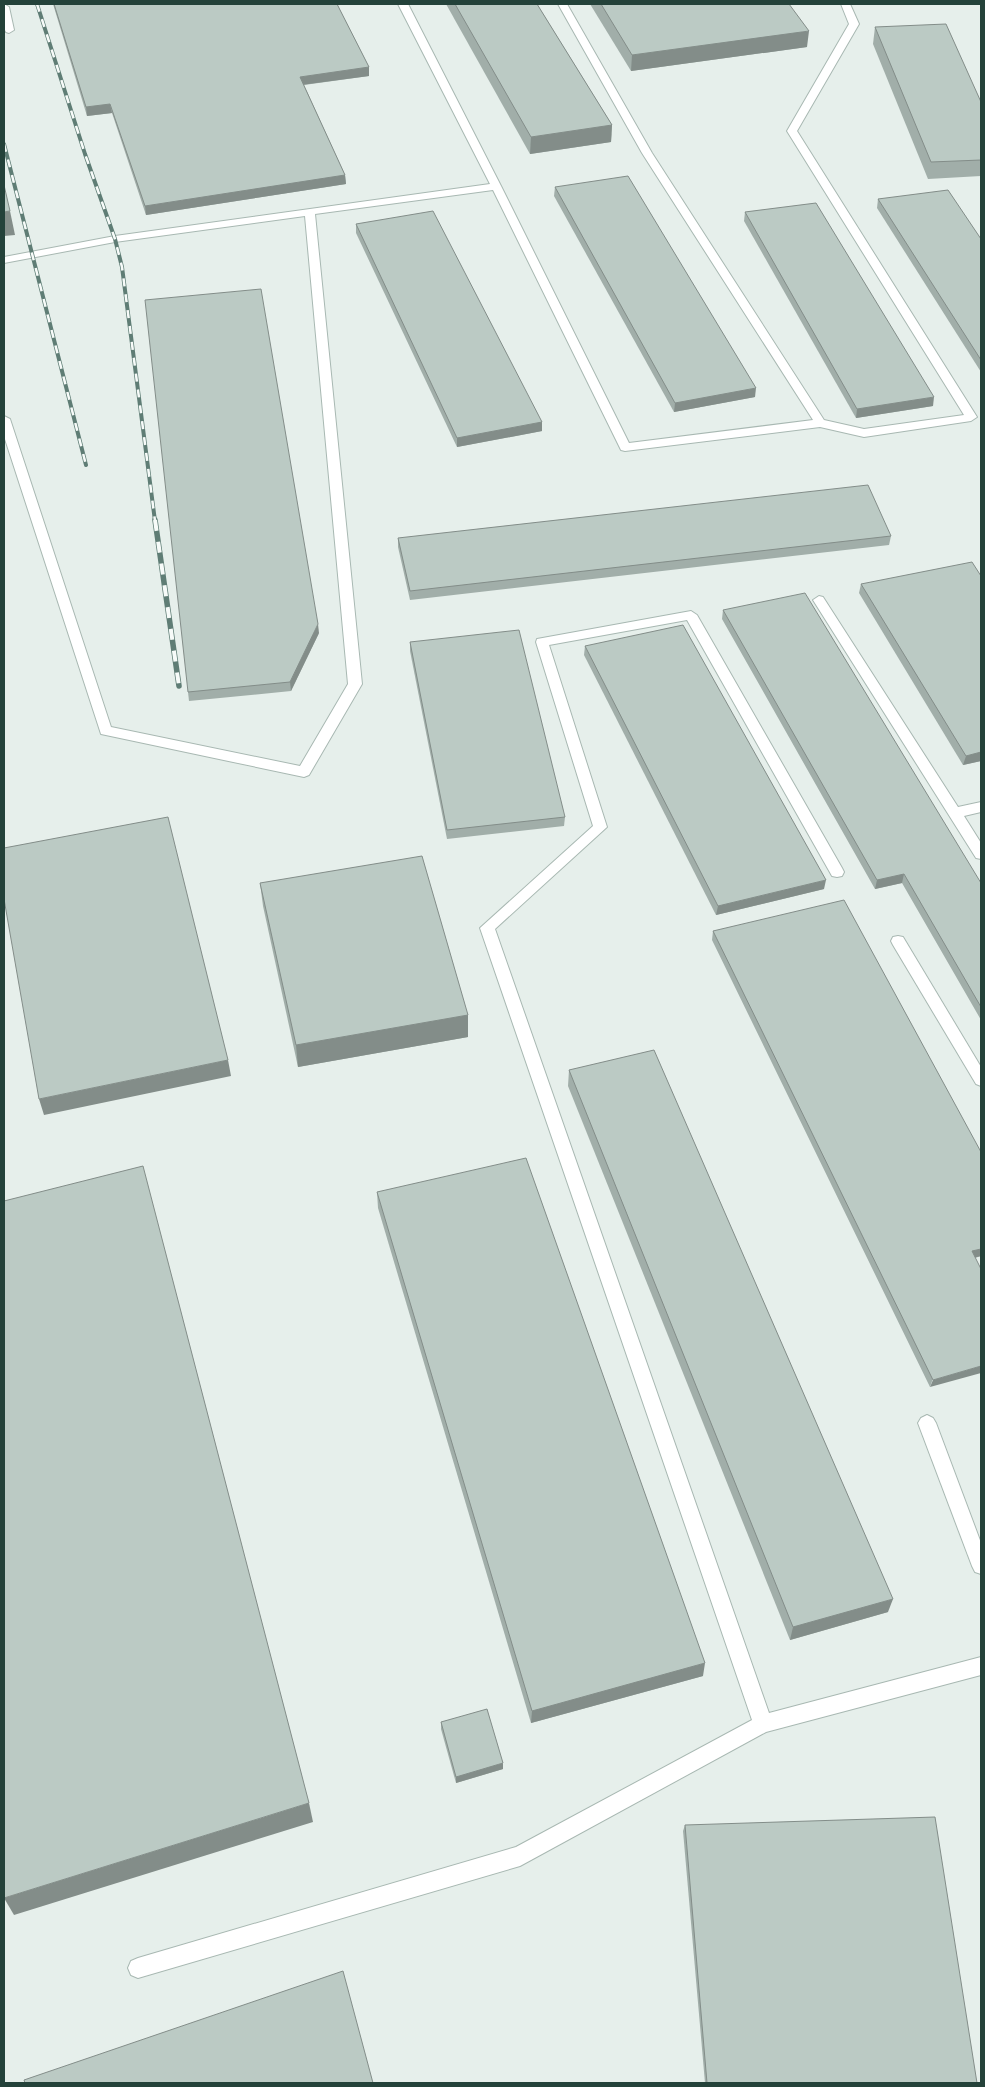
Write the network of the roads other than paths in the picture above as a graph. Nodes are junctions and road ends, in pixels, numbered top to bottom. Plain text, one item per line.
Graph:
1 (403, 4) edge
2 (562, 4) edge
3 (846, 4) edge
4 (4, 7) edge
5 (9, 30) dead end
6 (496, 186) junction
7 (310, 212) junction
8 (4, 260) edge
9 (4, 419) edge
10 (820, 423) junction
11 (819, 600) dead end
12 (981, 807) edge
13 (956, 813) junction
14 (981, 854) edge
15 (837, 872) dead end
16 (898, 941) dead end
17 (981, 1080) edge
18 (927, 1423) dead end
19 (981, 1566) edge
20 (981, 1666) edge
21 (763, 1724) junction
22 (138, 1968) dead end

1 - 6 lane
2 - 10 lane
3 - 10 lane
4 - 5 lane
6 - 7 lane
6 - 10 lane
7 - 8 lane
7 - 9 lane
11 - 13 lane
12 - 13 lane
13 - 14 lane
15 - 21 lane
16 - 17 lane
18 - 19 lane
20 - 21 lane
21 - 22 lane

